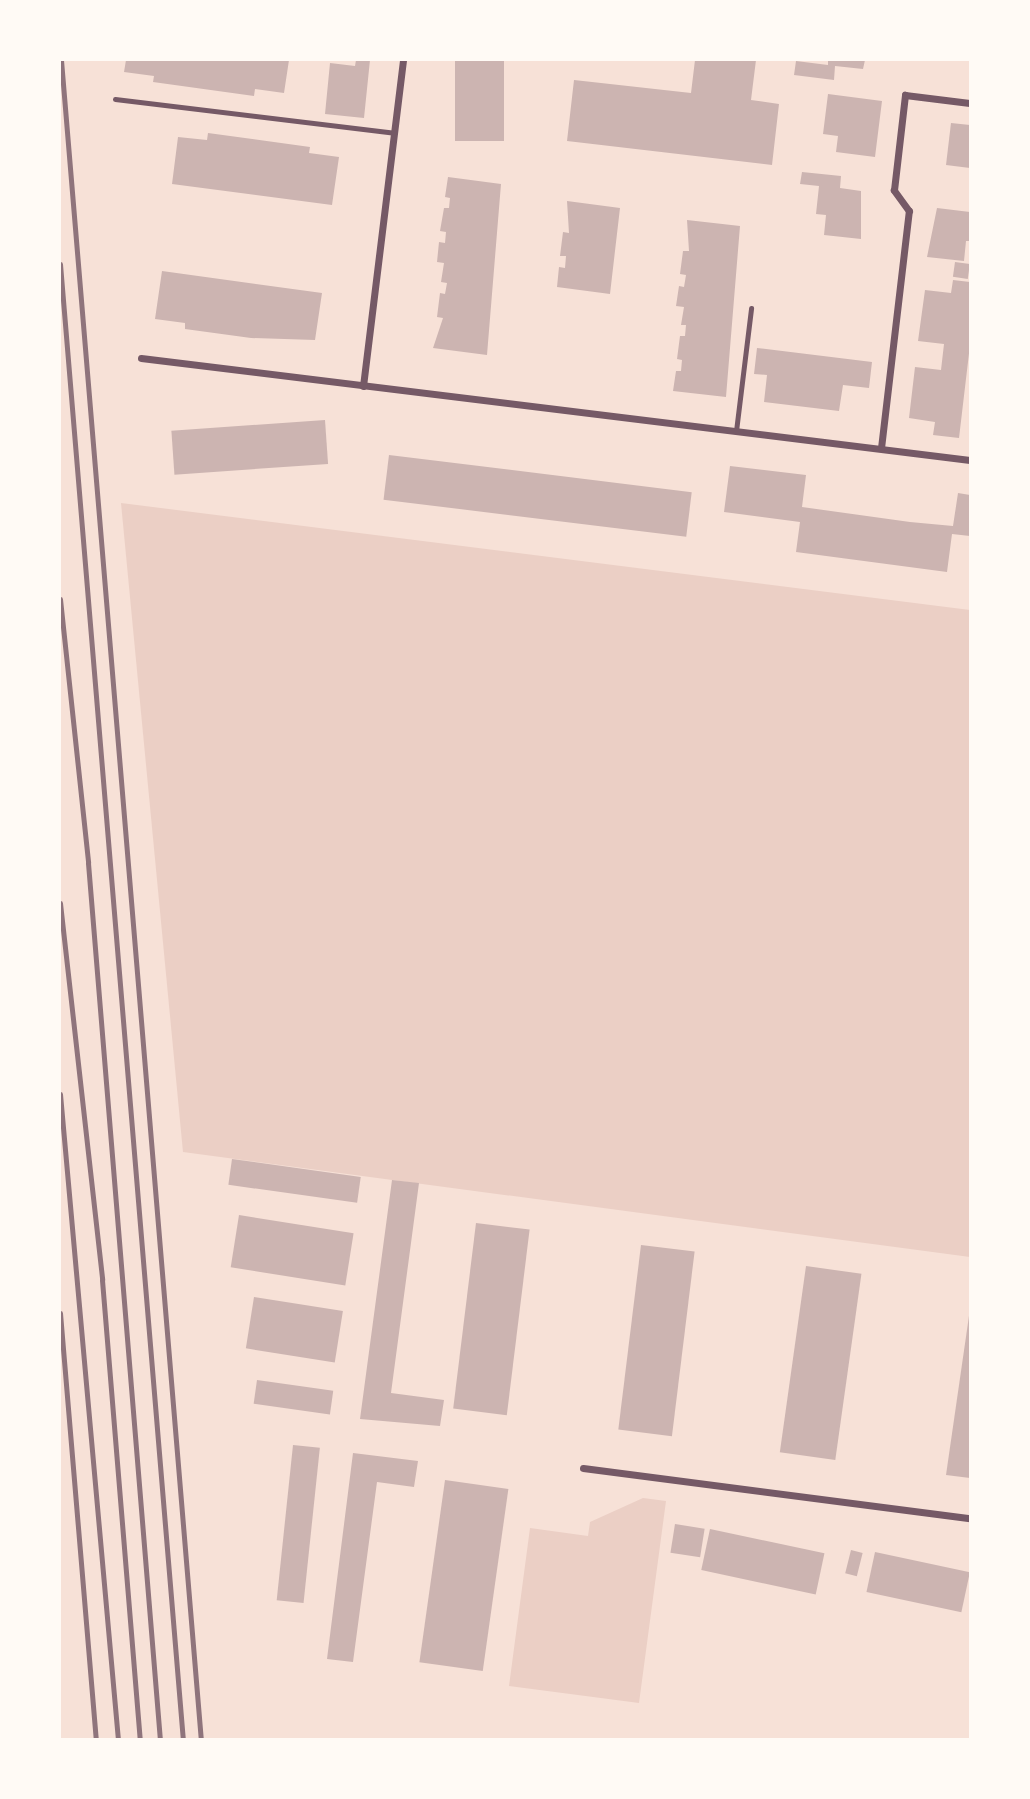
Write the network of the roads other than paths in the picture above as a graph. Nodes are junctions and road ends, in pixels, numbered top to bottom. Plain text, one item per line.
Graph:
1 (403, 60) edge
2 (115, 99) dead end
3 (971, 103) edge
4 (394, 133) junction
5 (751, 308) dead end
6 (141, 358) dead end
7 (363, 386) junction
8 (736, 431) junction
9 (881, 448) junction
10 (971, 460) edge
11 (583, 1468) dead end
12 (971, 1518) edge

1 - 4 street
2 - 4 lane
3 - 9 street
4 - 7 street
5 - 8 lane
6 - 7 street
7 - 8 street
8 - 9 street
9 - 10 street
11 - 12 street

